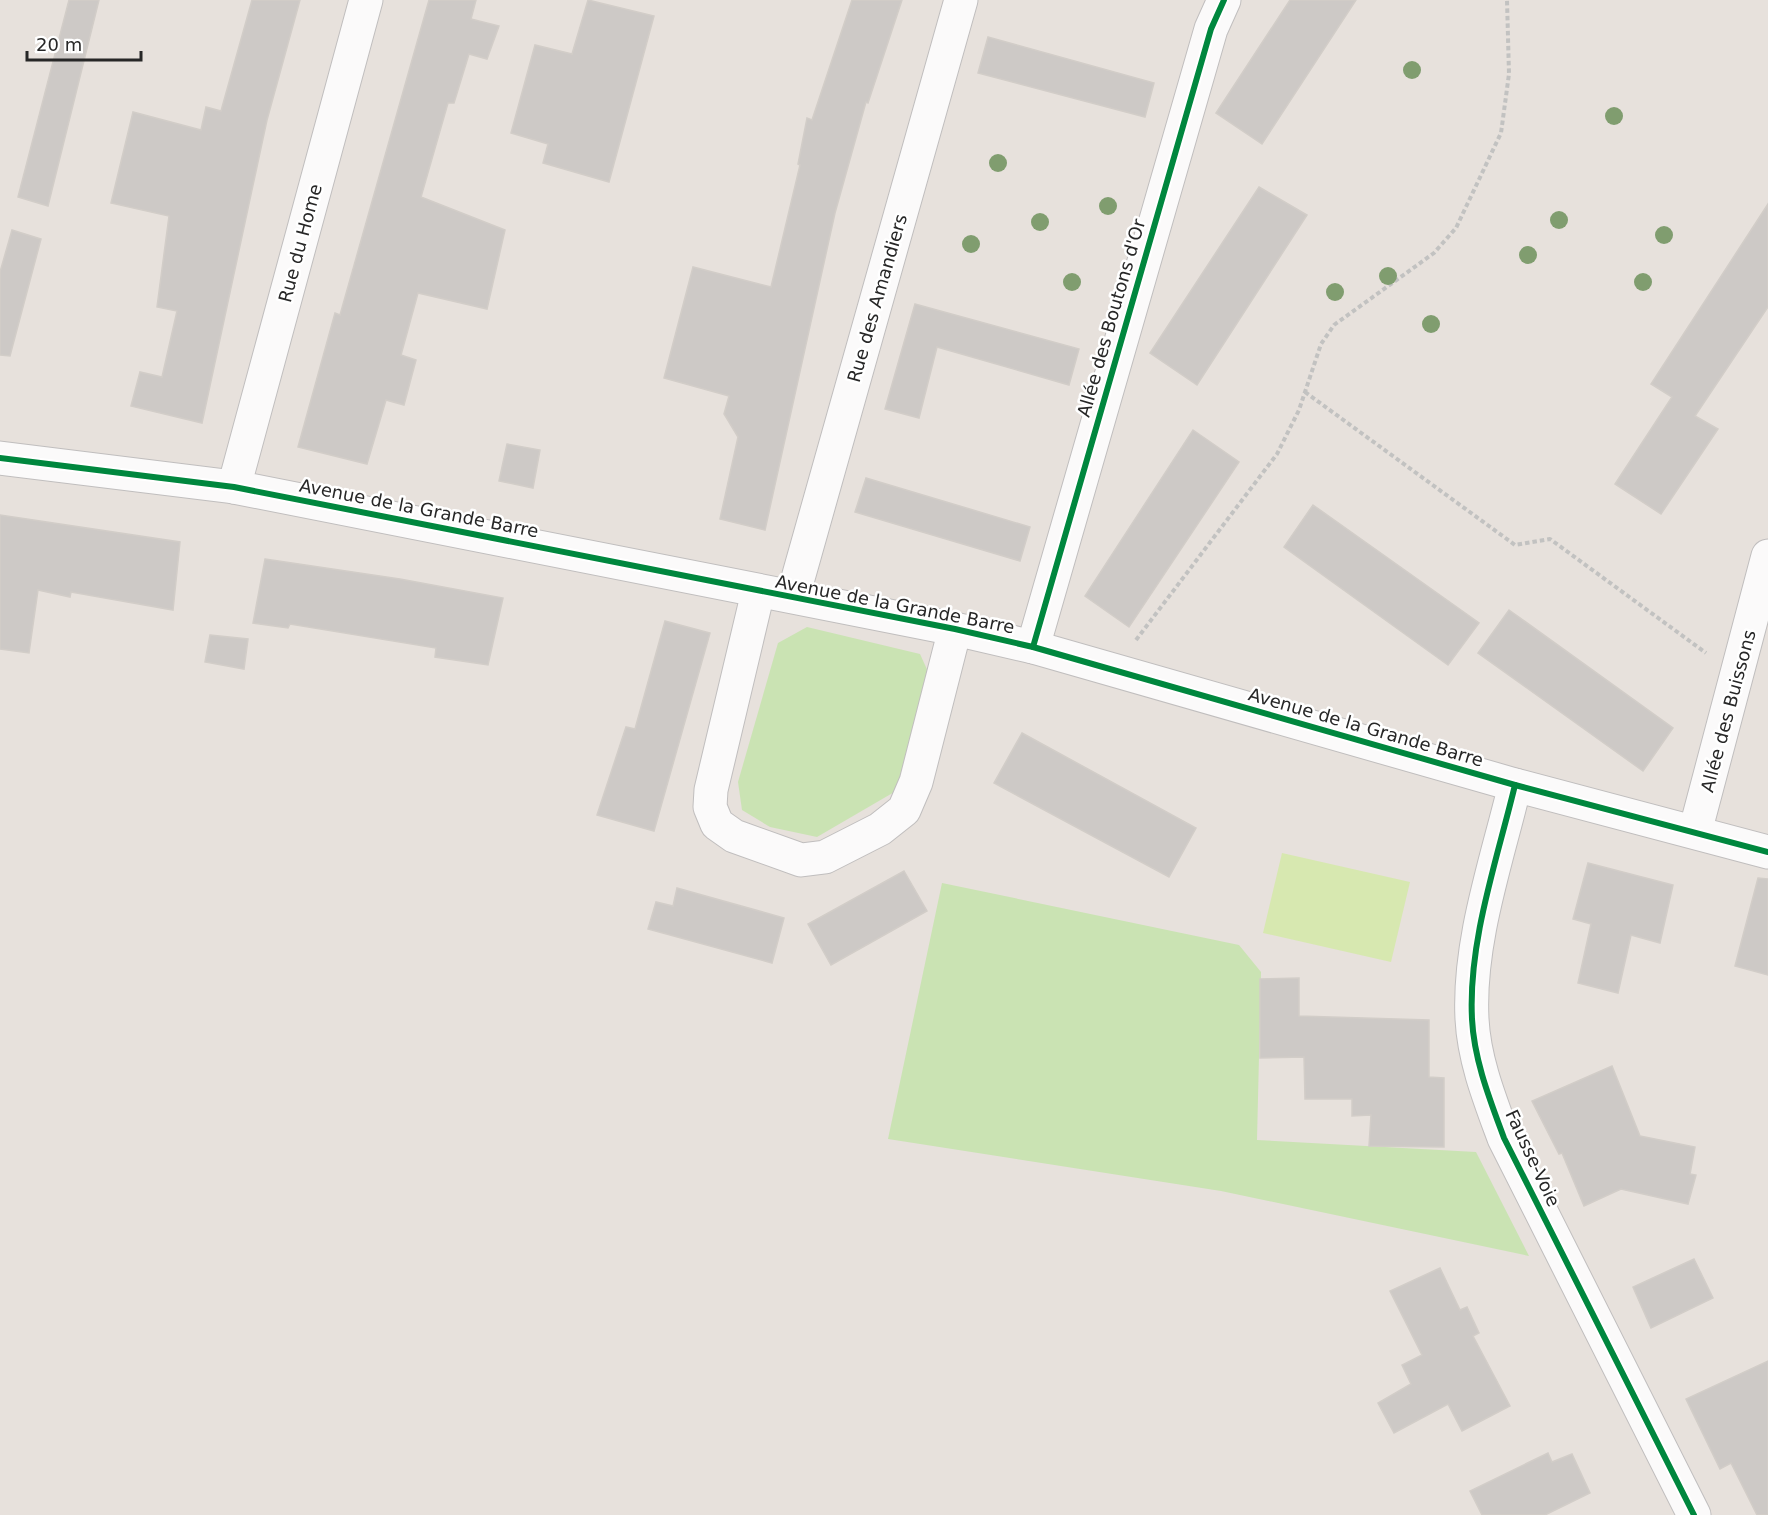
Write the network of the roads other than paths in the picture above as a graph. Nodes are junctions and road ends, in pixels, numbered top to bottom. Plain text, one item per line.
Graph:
1 (366, 0) edge
2 (961, 0) edge
3 (1224, 0) edge
4 (0, 458) edge
5 (234, 487) junction
6 (1768, 556) edge
7 (759, 592) junction
8 (793, 596) junction
9 (955, 629) junction
10 (1033, 647) junction
11 (1515, 785) junction
12 (1695, 832) junction
13 (1768, 852) edge
14 (1694, 1515) edge

1 - 5 street, Rue du Home
2 - 8 street, Rue des Amandiers
3 - 10 street, Allée des Boutons d'Or
4 - 5 street, Avenue de la Grande Barre
5 - 7 street, Avenue de la Grande Barre
6 - 12 street, Allée des Buissons
7 - 8 street, Avenue de la Grande Barre
7 - 9 street, Avenue de la Grande Barre
8 - 9 street, Avenue de la Grande Barre
9 - 10 street, Avenue de la Grande Barre
10 - 11 street, Avenue de la Grande Barre
11 - 12 street, Avenue de la Grande Barre
11 - 14 street, Fausse-Voie
12 - 13 street, Avenue de la Grande Barre

